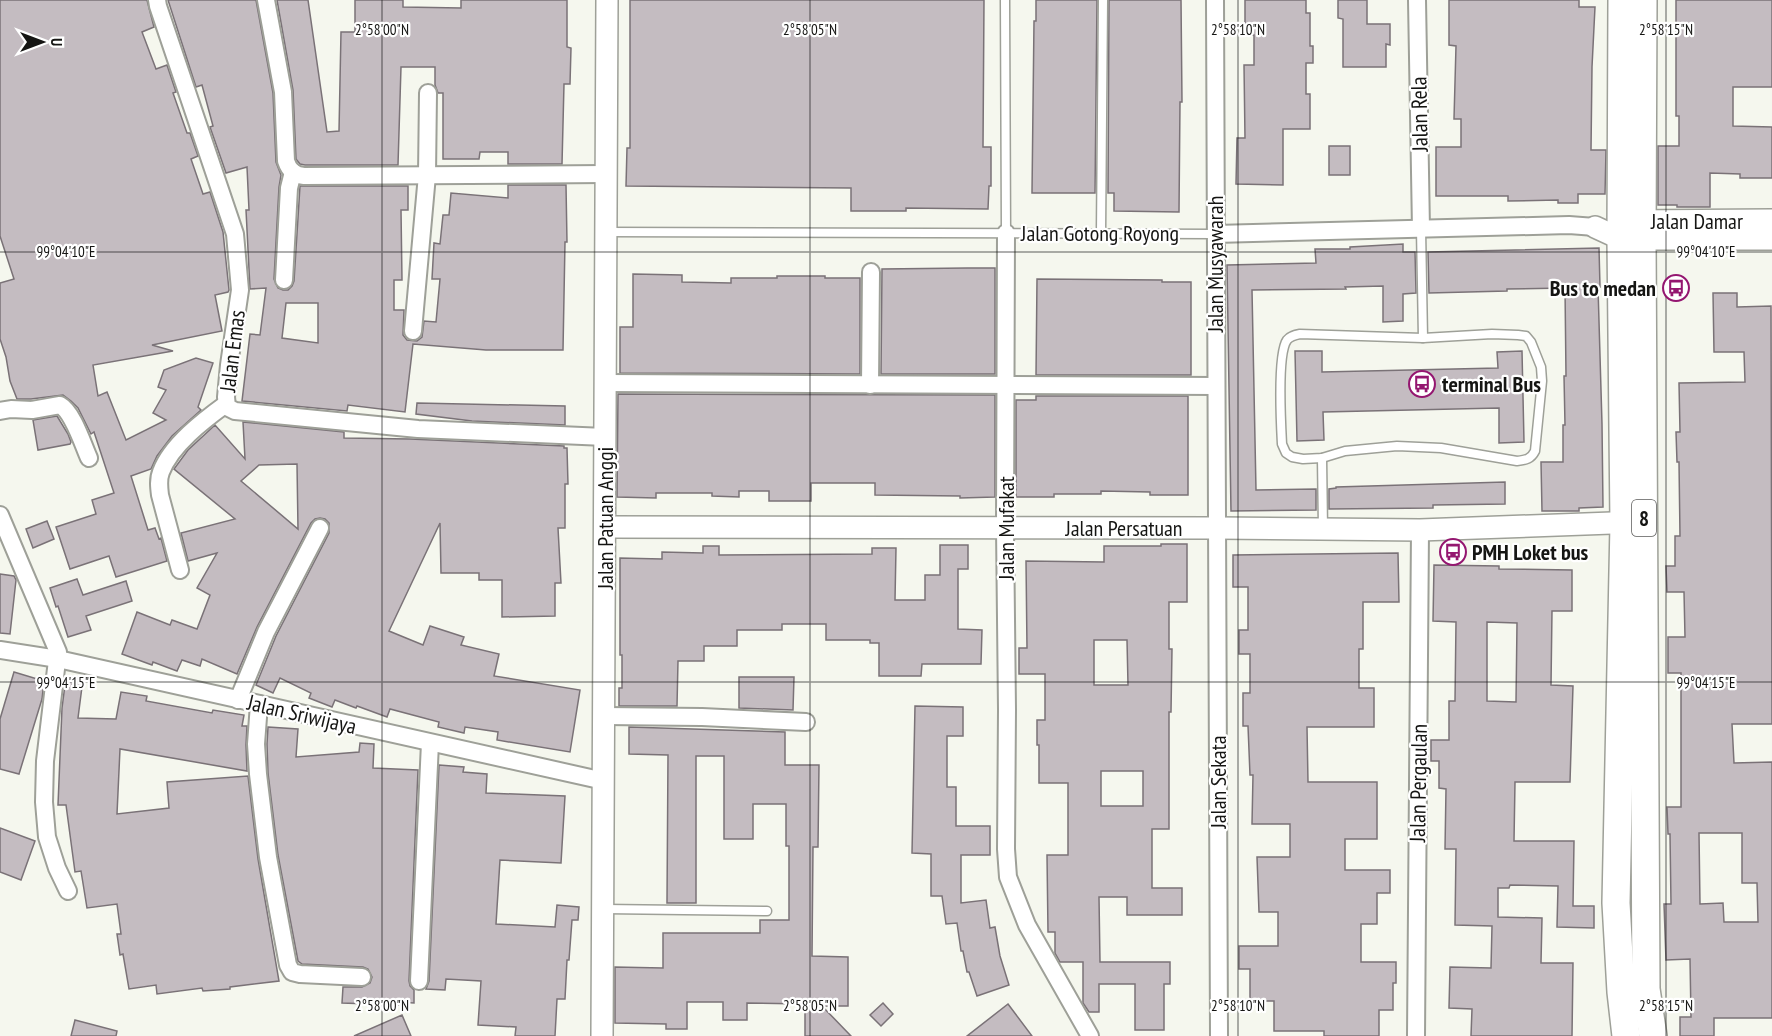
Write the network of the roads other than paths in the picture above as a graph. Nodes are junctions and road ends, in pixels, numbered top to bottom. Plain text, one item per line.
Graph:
1 (157, 0) edge
2 (266, 0) edge
3 (607, 0) edge
4 (1005, 0) edge
5 (1103, 0) edge
6 (1215, 0) edge
7 (1417, 0) edge
8 (1622, 0) edge
9 (1642, 0) edge
10 (428, 93) dead end
11 (293, 172) junction
12 (606, 174) junction
13 (427, 175) junction
14 (1772, 220) edge
15 (1594, 227) joint
16 (1421, 229) junction
17 (1632, 230) junction
18 (606, 232) junction
19 (1006, 233) junction
20 (1101, 233) junction
21 (1215, 234) junction
22 (1772, 239) edge
23 (871, 272) dead end
24 (284, 280) dead end
25 (413, 331) dead end
26 (1424, 338) junction
27 (605, 382) junction
28 (1006, 384) junction
29 (870, 385) junction
30 (1216, 386) junction
31 (226, 404) junction
32 (0, 411) edge
33 (605, 437) junction
34 (89, 458) dead end
35 (1322, 459) junction
36 (0, 515) edge
37 (1634, 523) junction
38 (605, 527) junction
39 (320, 528) dead end
40 (1005, 528) junction
41 (1217, 528) junction
42 (1323, 530) junction
43 (1420, 530) junction
44 (180, 570) dead end
45 (0, 650) edge
46 (58, 659) junction
47 (238, 700) junction
48 (259, 704) junction
49 (604, 716) junction
50 (806, 722) dead end
51 (430, 743) junction
52 (604, 781) junction
53 (68, 891) dead end
54 (603, 909) junction
55 (767, 911) dead end
56 (362, 977) dead end
57 (419, 981) dead end
58 (603, 1036) edge
59 (1090, 1036) edge
60 (1220, 1036) edge
61 (1416, 1036) edge
62 (1626, 1036) edge
63 (1653, 1036) edge

1 - 31 street, Jalan Emas
2 - 11 street
3 - 12 street, Jalan Patuan Anggi
4 - 19 lane, Jalan Mufakat
5 - 20 lane
6 - 21 street, Jalan Musyawarah
7 - 16 street, Jalan Rela
8 - 17 highway, 8
9 - 17 highway, 8
10 - 13 street
11 - 13 street
11 - 24 street
12 - 13 street
12 - 18 street, Jalan Patuan Anggi
13 - 25 street
14 - 17 street, Jalan Damar
15 - 16 street, Jalan Gotong Royong
15 - 17 street, Jalan Gotong Royong
16 - 21 street, Jalan Gotong Royong
16 - 26 lane
17 - 22 street, Jalan Damar
17 - 37 highway, 8
18 - 19 lane, Jalan Gotong Royong
18 - 27 street, Jalan Patuan Anggi
19 - 20 lane, Jalan Gotong Royong
19 - 28 street, Jalan Mufakat
20 - 21 lane, Jalan Gotong Royong
21 - 30 street, Jalan Musyawarah
23 - 29 street
26 - 35 lane
26 - 35 lane
27 - 29 street
27 - 33 street, Jalan Patuan Anggi
28 - 29 street
28 - 30 street
28 - 40 street, Jalan Mufakat
30 - 41 street, Jalan Musyawarah
31 - 33 street, Jalan Emas
31 - 44 street
32 - 34 street
33 - 38 street, Jalan Patuan Anggi
35 - 42 lane
36 - 46 street
37 - 43 street, Jalan Persatuan
37 - 62 highway, 8
37 - 63 highway, 8
38 - 40 street, Jalan Persatuan
38 - 49 street, Jalan Patuan Anggi
39 - 47 street
40 - 41 street, Jalan Persatuan
40 - 59 street, Jalan Mufakat
41 - 42 street, Jalan Persatuan
41 - 60 street, Jalan Sekata
42 - 43 street, Jalan Persatuan
43 - 61 street, Jalan Pergaulan
45 - 46 street, Jalan Sriwijaya
46 - 47 street, Jalan Sriwijaya
46 - 53 street
47 - 48 street, Jalan Sriwijaya
48 - 51 street, Jalan Sriwijaya
48 - 56 street
49 - 50 street
49 - 52 street, Jalan Patuan Anggi
51 - 52 street, Jalan Sriwijaya
51 - 57 street
52 - 54 street, Jalan Patuan Anggi
54 - 55 lane
54 - 58 street, Jalan Patuan Anggi

